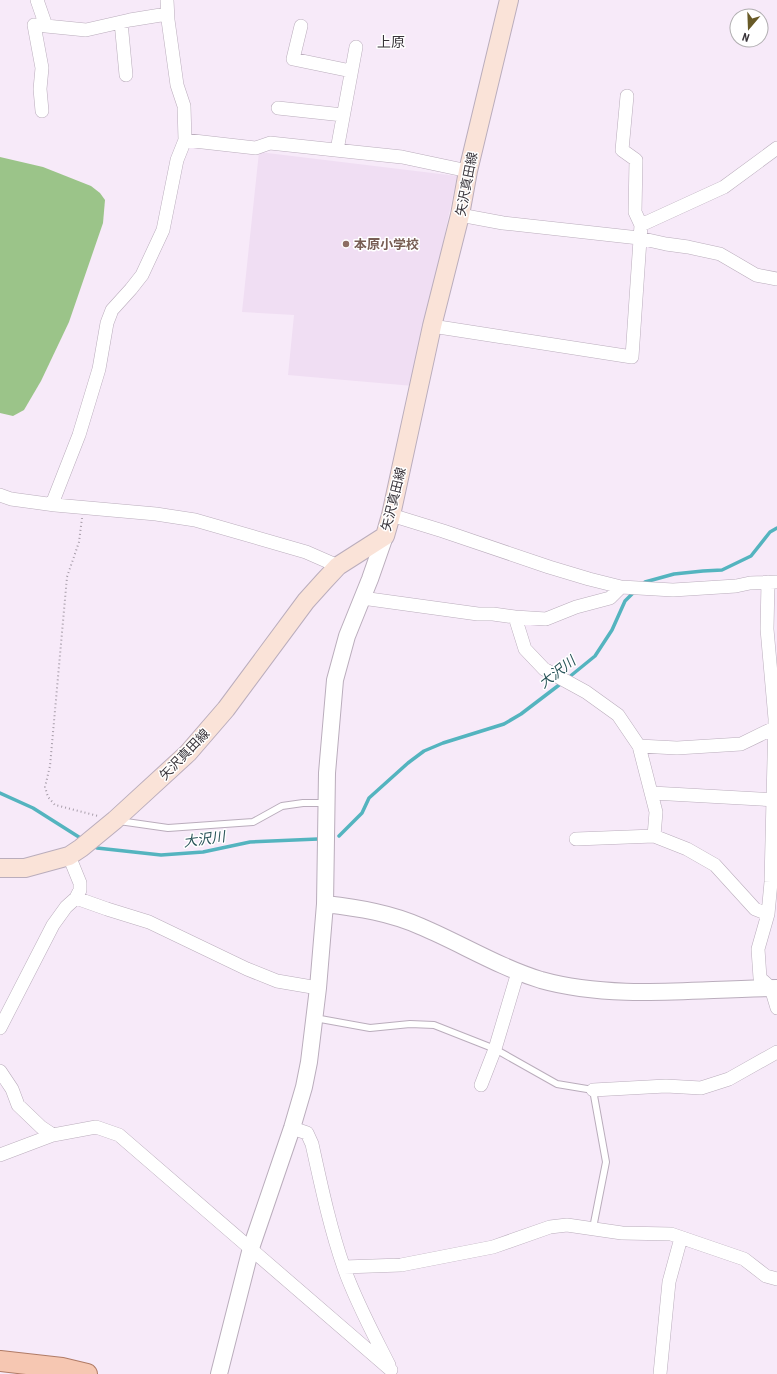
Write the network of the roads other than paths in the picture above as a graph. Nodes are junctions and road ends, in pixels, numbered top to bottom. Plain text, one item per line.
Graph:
1 (37, 0) edge
2 (167, 0) edge
3 (509, 0) edge
4 (167, 14) junction
5 (122, 22) junction
6 (46, 26) junction
7 (301, 26) dead end
8 (356, 47) dead end
9 (351, 71) junction
10 (126, 75) dead end
11 (627, 96) dead end
12 (278, 108) dead end
13 (42, 111) dead end
14 (343, 115) junction
15 (185, 140) junction
16 (777, 148) edge
17 (337, 150) junction
18 (468, 171) junction
19 (460, 215) junction
20 (641, 225) junction
21 (639, 238) junction
22 (777, 279) edge
23 (432, 326) junction
24 (0, 495) edge
25 (52, 504) junction
26 (391, 515) junction
27 (385, 536) junction
28 (338, 566) junction
29 (773, 582) edge
30 (621, 587) junction
31 (362, 598) junction
32 (515, 617) junction
33 (775, 722) edge
34 (639, 746) junction
35 (652, 793) junction
36 (775, 800) edge
37 (326, 803) junction
38 (115, 820) junction
39 (654, 836) junction
40 (576, 839) dead end
41 (69, 856) junction
42 (0, 868) edge
43 (774, 883) edge
44 (76, 898) junction
45 (325, 904) junction
46 (770, 919) edge
47 (518, 972) junction
48 (318, 988) junction
49 (774, 988) edge
50 (777, 1008) edge
51 (315, 1018) junction
52 (0, 1028) edge
53 (495, 1049) junction
54 (777, 1052) edge
55 (0, 1071) edge
56 (481, 1085) dead end
57 (593, 1090) junction
58 (292, 1128) junction
59 (53, 1135) junction
60 (0, 1155) edge
61 (593, 1228) junction
62 (681, 1238) junction
63 (251, 1248) junction
64 (344, 1267) junction
65 (777, 1278) edge
66 (0, 1361) edge
67 (392, 1372) edge
68 (88, 1374) edge
69 (219, 1374) edge
70 (660, 1374) edge

1 - 6 street
2 - 4 street
3 - 18 main road, 矢沢真田線
4 - 5 street
4 - 15 street
5 - 6 street
5 - 10 street
6 - 13 street
7 - 9 street
8 - 9 street
9 - 14 street
11 - 20 street
12 - 14 street
14 - 17 street
15 - 17 street
15 - 25 street
16 - 20 street
17 - 18 street
18 - 19 main road, 矢沢真田線
19 - 21 street
19 - 23 main road, 矢沢真田線
20 - 21 street
21 - 22 street
21 - 23 street
23 - 26 main road, 矢沢真田線
24 - 25 street
25 - 28 street
26 - 27 main road, 矢沢真田線
26 - 30 street
27 - 28 main road, 矢沢真田線
27 - 31 street
28 - 38 main road, 矢沢真田線
29 - 30 street
29 - 33 street
30 - 32 street
31 - 32 street
31 - 37 street
32 - 34 street
33 - 34 street
33 - 36 street
34 - 35 street
35 - 36 street
35 - 39 street
36 - 43 street
37 - 38 lane
37 - 45 street
38 - 41 main road, 矢沢真田線
39 - 40 street
39 - 46 street
41 - 42 main road, 矢沢真田線
41 - 44 street
43 - 46 street
44 - 48 street
44 - 52 street
45 - 47 street
45 - 48 street
46 - 49 street
47 - 49 street
47 - 53 street
48 - 51 street
49 - 50 street
51 - 53 lane
51 - 58 street
53 - 56 street
53 - 57 lane
54 - 57 street
55 - 59 street
57 - 61 lane
58 - 63 street
58 - 64 street
59 - 60 street
59 - 63 street
61 - 62 street
61 - 64 street
62 - 65 street
62 - 70 street
63 - 67 street
63 - 69 street
64 - 67 street
66 - 68 main road

